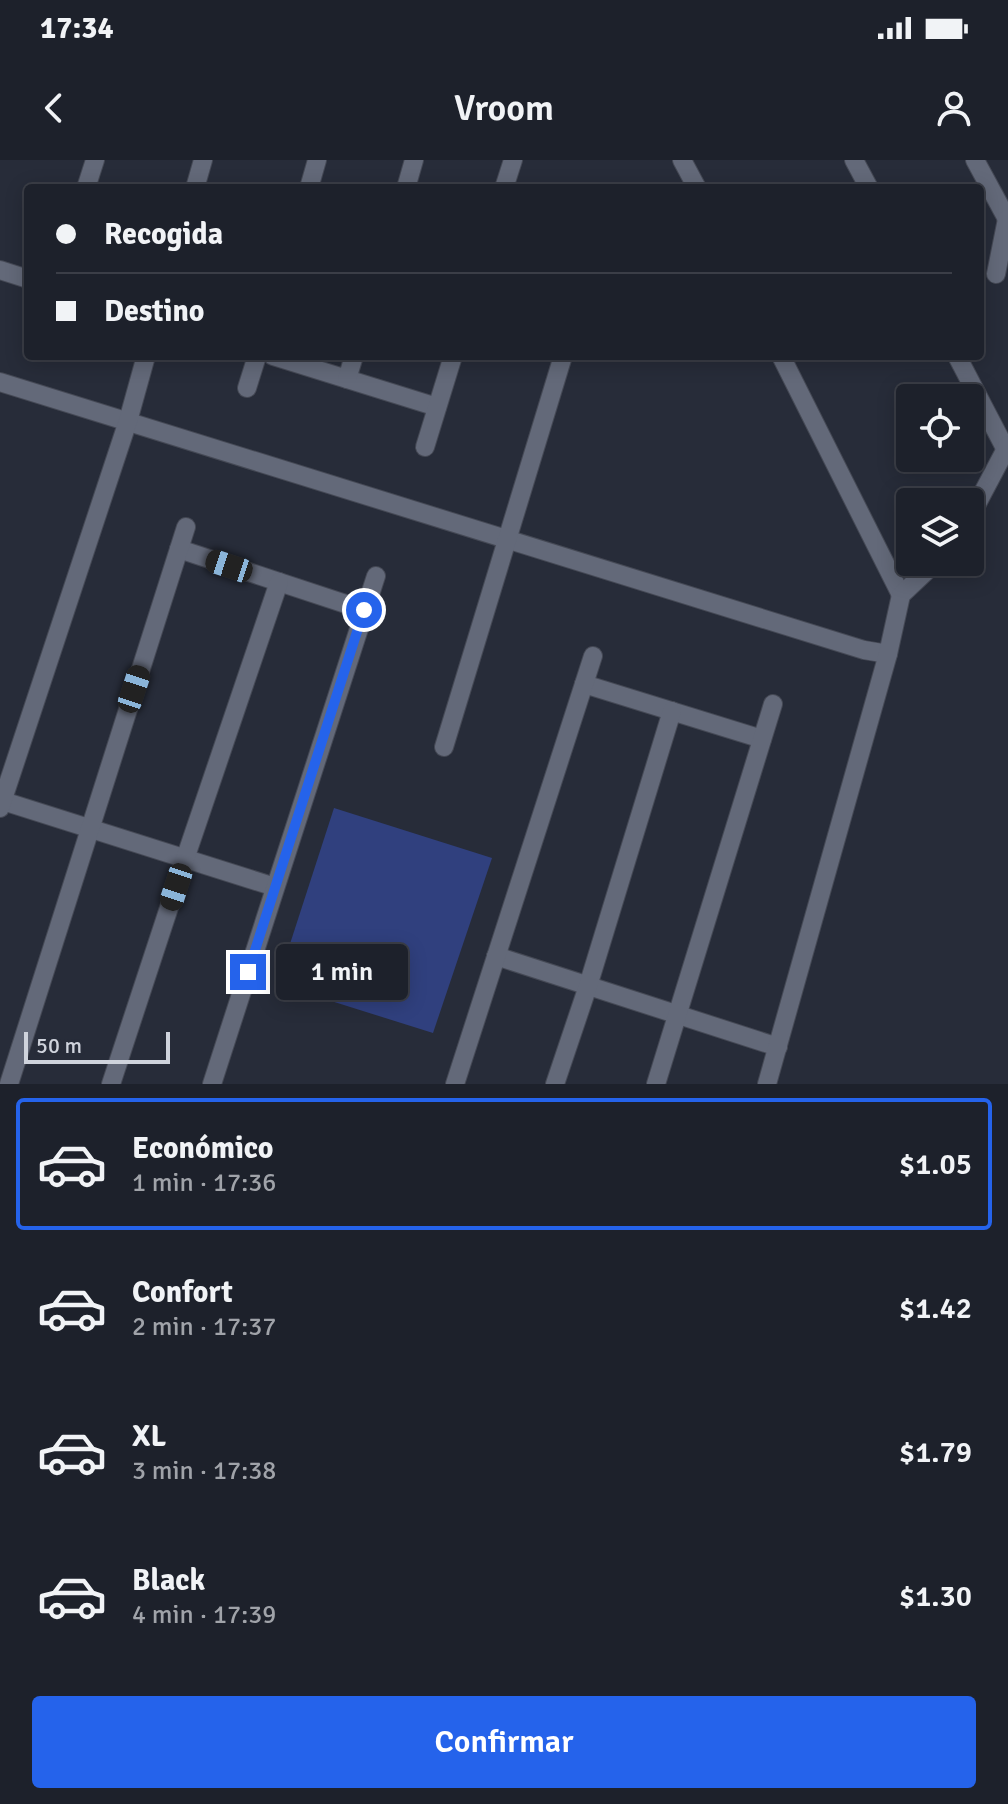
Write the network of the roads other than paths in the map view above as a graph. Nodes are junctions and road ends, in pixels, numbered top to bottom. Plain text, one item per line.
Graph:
1 (95, 160) edge
2 (203, 160) edge
3 (317, 160) edge
4 (414, 160) edge
5 (513, 160) edge
6 (682, 160) edge
7 (854, 160) edge
8 (975, 160) edge
9 (87, 184) edge
10 (196, 184) edge
11 (310, 184) edge
12 (407, 184) edge
13 (505, 184) edge
14 (695, 184) edge
15 (867, 184) edge
16 (1008, 217) edge
17 (0, 270) edge
18 (996, 274) dead end
19 (24, 278) edge
20 (145, 360) edge
21 (256, 360) edge
22 (286, 360) edge
23 (353, 360) edge
24 (452, 360) edge
25 (562, 360) edge
26 (783, 360) edge
27 (959, 360) edge
28 (347, 379) junction
29 (0, 382) edge
30 (247, 388) dead end
31 (437, 407) junction
32 (128, 421) junction
33 (425, 447) dead end
34 (1007, 447) edge
35 (984, 491) edge
36 (186, 527) dead end
37 (507, 539) junction
38 (179, 549) junction
39 (376, 576) dead end
40 (921, 576) edge
41 (279, 582) junction
42 (901, 595) junction
43 (364, 610) junction
44 (888, 654) junction
45 (593, 656) dead end
46 (584, 684) junction
47 (773, 704) dead end
48 (672, 711) junction
49 (762, 739) junction
50 (444, 747) dead end
51 (1, 803) edge
52 (89, 828) junction
53 (185, 859) junction
54 (275, 887) junction
55 (496, 956) junction
56 (588, 986) junction
57 (676, 1015) junction
58 (778, 1047) junction
59 (9, 1084) edge
60 (111, 1084) edge
61 (212, 1084) edge
62 (455, 1084) edge
63 (555, 1084) edge
64 (656, 1084) edge
65 (767, 1084) edge

1 - 9 street
2 - 10 street
3 - 11 street
4 - 12 street
5 - 13 street
6 - 14 street
7 - 15 street
8 - 16 street
16 - 18 street
17 - 19 street
20 - 32 street
21 - 30 street
22 - 28 street
23 - 28 street
24 - 31 street
25 - 37 street
26 - 42 street
27 - 34 street
28 - 31 street
29 - 32 street
31 - 33 street
32 - 37 street
32 - 51 street
34 - 35 street
36 - 38 street
37 - 44 street
37 - 50 street
38 - 41 street
38 - 52 street
39 - 43 street
40 - 42 street
41 - 43 street
41 - 53 street
42 - 44 street
43 - 54 street
44 - 58 street
45 - 46 street
46 - 48 street
46 - 55 street
47 - 49 street
48 - 49 street
48 - 56 street
49 - 57 street
51 - 52 street
52 - 53 street
52 - 59 street
53 - 54 street
53 - 60 street
54 - 61 street
55 - 56 street
55 - 62 street
56 - 57 street
56 - 63 street
57 - 58 street
57 - 64 street
58 - 65 street

